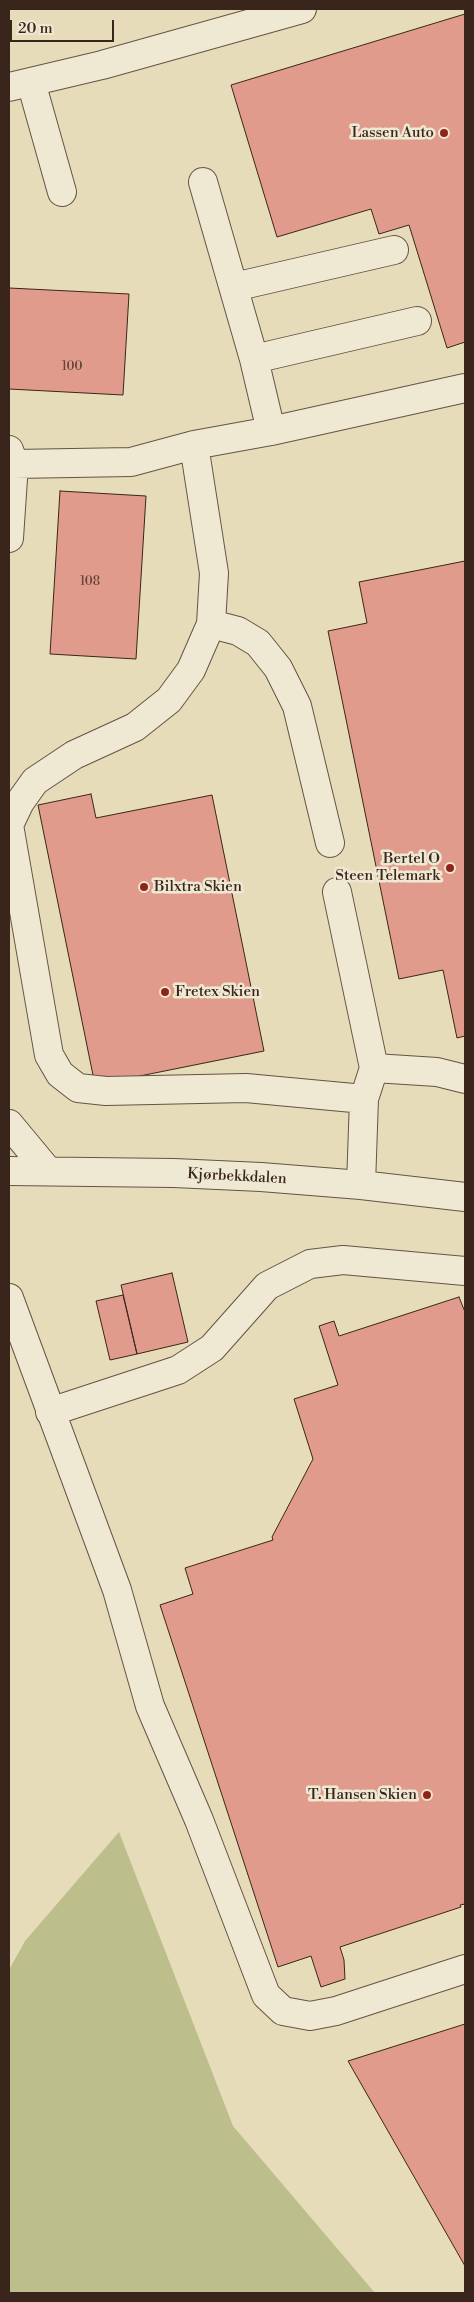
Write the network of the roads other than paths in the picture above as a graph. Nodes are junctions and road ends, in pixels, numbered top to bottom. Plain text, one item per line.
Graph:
1 (302, 9) edge
2 (15, 84) edge
3 (204, 182) dead end
4 (62, 192) dead end
5 (394, 250) dead end
6 (234, 287) junction
7 (417, 321) dead end
8 (254, 359) junction
9 (465, 388) edge
10 (271, 431) junction
11 (194, 445) junction
12 (11, 457) edge
13 (9, 538) edge
14 (211, 624) junction
15 (330, 843) dead end
16 (337, 892) dead end
17 (374, 1068) junction
18 (465, 1079) edge
19 (364, 1099) junction
20 (9, 1124) edge
21 (9, 1171) edge
22 (48, 1171) junction
23 (361, 1184) junction
24 (465, 1197) edge
25 (465, 1271) edge
26 (9, 1298) edge
27 (50, 1412) junction
28 (465, 1969) edge

1 - 2 street
2 - 4 street
3 - 6 street
5 - 6 street
6 - 8 street
7 - 8 street
8 - 10 street
9 - 10 street
10 - 11 street
11 - 12 street
11 - 14 street
12 - 13 street
14 - 15 street
14 - 19 street
16 - 17 street
17 - 18 street
17 - 19 street
19 - 23 street
20 - 22 street
21 - 22 street, Kjørbekkdalen
22 - 23 street, Kjørbekkdalen
23 - 24 street, Kjørbekkdalen
25 - 27 street
26 - 27 street
27 - 28 street

